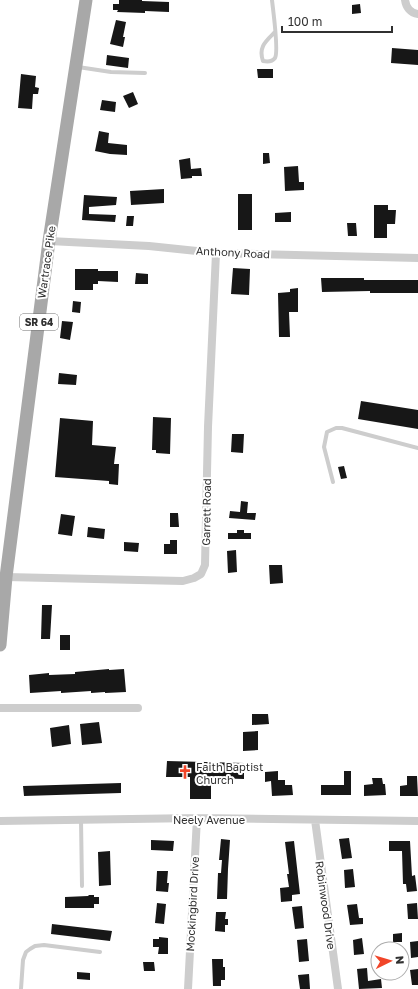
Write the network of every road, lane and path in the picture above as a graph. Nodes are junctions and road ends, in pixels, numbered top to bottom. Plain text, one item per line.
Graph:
1 (86, 0) edge
2 (272, 0) edge
3 (405, 0) edge
4 (418, 14) edge
5 (275, 32) junction
6 (76, 67) junction
7 (145, 73) dead end
8 (49, 241) junction
9 (216, 253) junction
10 (418, 258) edge
11 (418, 448) edge
12 (333, 482) dead end
13 (6, 577) junction
14 (0, 645) edge
15 (0, 708) edge
16 (138, 708) dead end
17 (197, 818) junction
18 (81, 820) junction
19 (315, 820) junction
20 (0, 821) edge
21 (418, 821) edge
22 (82, 886) dead end
23 (100, 952) dead end
24 (21, 989) edge
25 (188, 989) edge
26 (338, 989) edge

1 - 6 main road, Wartrace Pike / SR 64
2 - 5 lane
3 - 4 street
5 - 5 lane
6 - 7 lane
6 - 8 main road, Wartrace Pike / SR 64
8 - 9 street, Anthony Road
8 - 13 main road, Wartrace Pike / SR 64
9 - 10 street, Anthony Road
9 - 13 street, Garrett Road
11 - 12 lane
13 - 14 main road, Wartrace Pike / SR 64
15 - 16 street
17 - 18 street, Neely Avenue
17 - 19 street, Neely Avenue
17 - 25 street, Mockingbird Drive
18 - 20 street, Neely Avenue
18 - 22 lane
19 - 21 street, Neely Avenue
19 - 26 street, Robinwood Drive
23 - 24 lane

